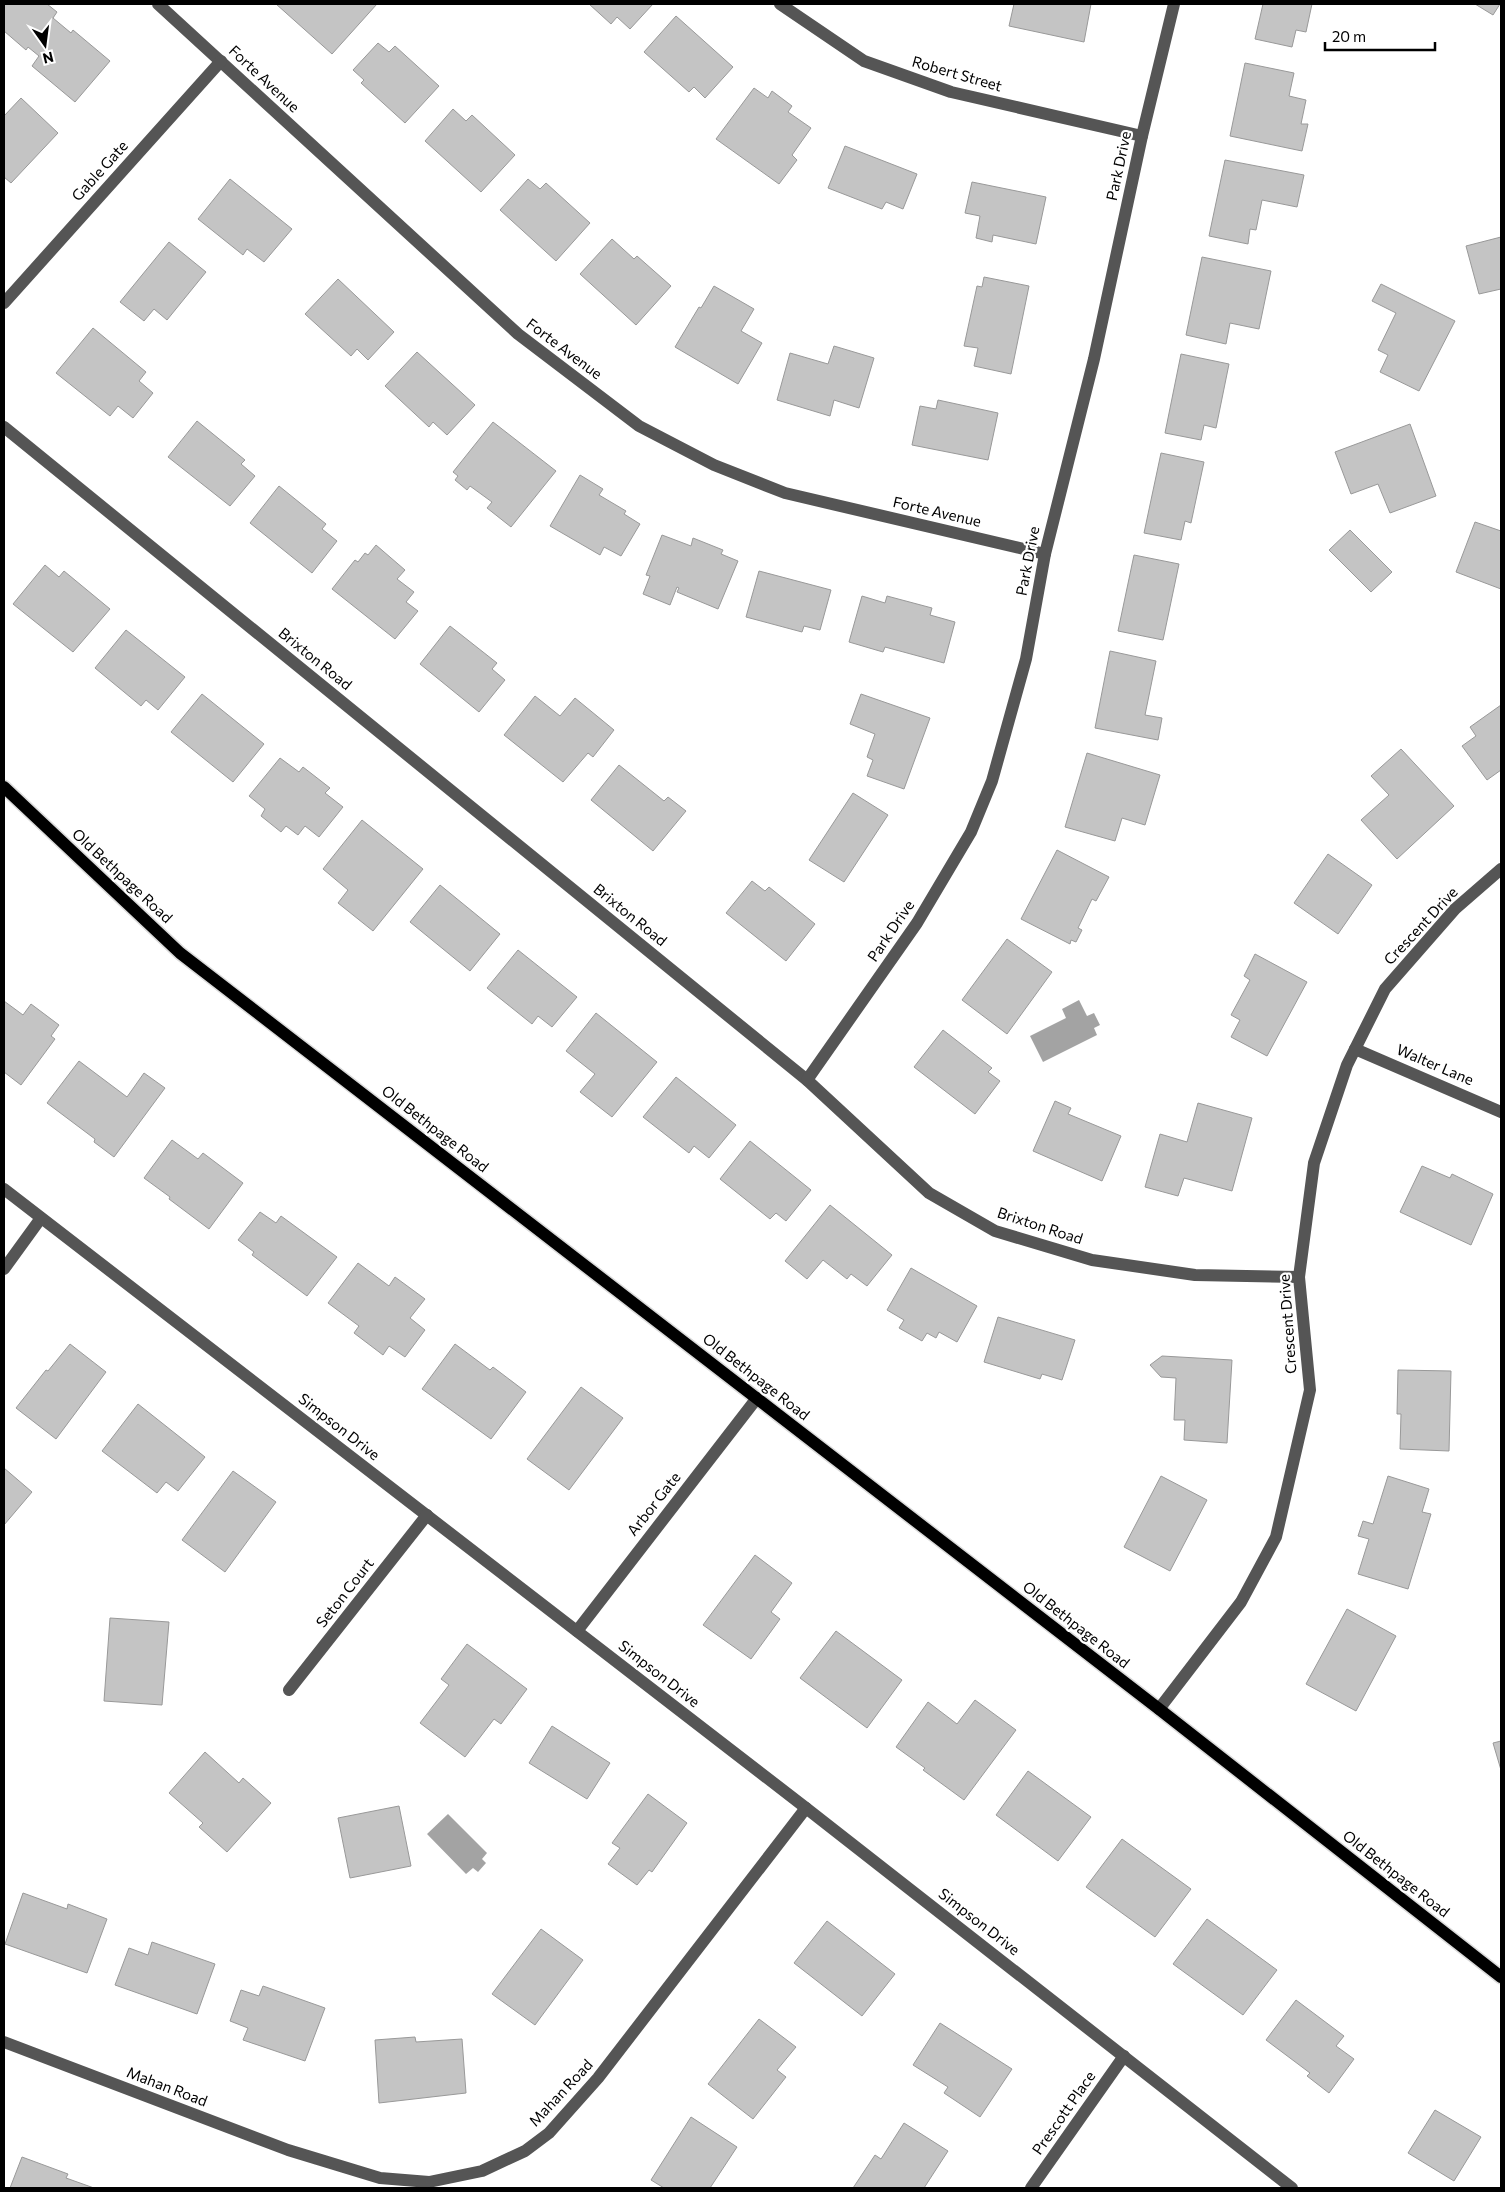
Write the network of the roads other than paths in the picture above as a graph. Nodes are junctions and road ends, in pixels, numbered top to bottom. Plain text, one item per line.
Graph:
1 (158, 4) edge
2 (780, 4) edge
3 (1174, 4) edge
4 (221, 61) junction
5 (1142, 136) junction
6 (4, 303) edge
7 (4, 427) edge
8 (1045, 554) junction
9 (4, 787) edge
10 (1501, 869) edge
11 (1355, 1049) junction
12 (807, 1080) junction
13 (1501, 1112) edge
14 (4, 1189) edge
15 (41, 1218) junction
16 (4, 1269) edge
17 (1299, 1277) junction
18 (757, 1398) junction
19 (427, 1515) junction
20 (577, 1631) junction
21 (289, 1690) dead end
22 (1159, 1709) junction
23 (806, 1808) junction
24 (1501, 1977) edge
25 (4, 2042) edge
26 (1124, 2056) junction
27 (1031, 2188) edge
28 (1292, 2188) edge

1 - 4 street, Forte Avenue
2 - 5 street, Robert Street
3 - 5 street, Park Drive
4 - 6 street, Gable Gate
4 - 8 street, Forte Avenue
5 - 8 street, Park Drive
7 - 12 street, Brixton Road
8 - 12 street, Park Drive
9 - 18 main road, Old Bethpage Road
10 - 11 street, Crescent Drive
11 - 13 street, Walter Lane
11 - 17 street, Crescent Drive
12 - 17 street, Brixton Road
14 - 15 street, Simpson Drive
15 - 16 street
15 - 19 street, Simpson Drive
17 - 22 street, Crescent Drive
18 - 20 street, Arbor Gate
18 - 22 main road, Old Bethpage Road
19 - 20 street, Simpson Drive
19 - 21 street, Seton Court
20 - 23 street, Simpson Drive
22 - 24 main road, Old Bethpage Road
23 - 25 street, Mahan Road
23 - 26 street, Simpson Drive
26 - 27 street, Prescott Place
26 - 28 street, Simpson Drive

